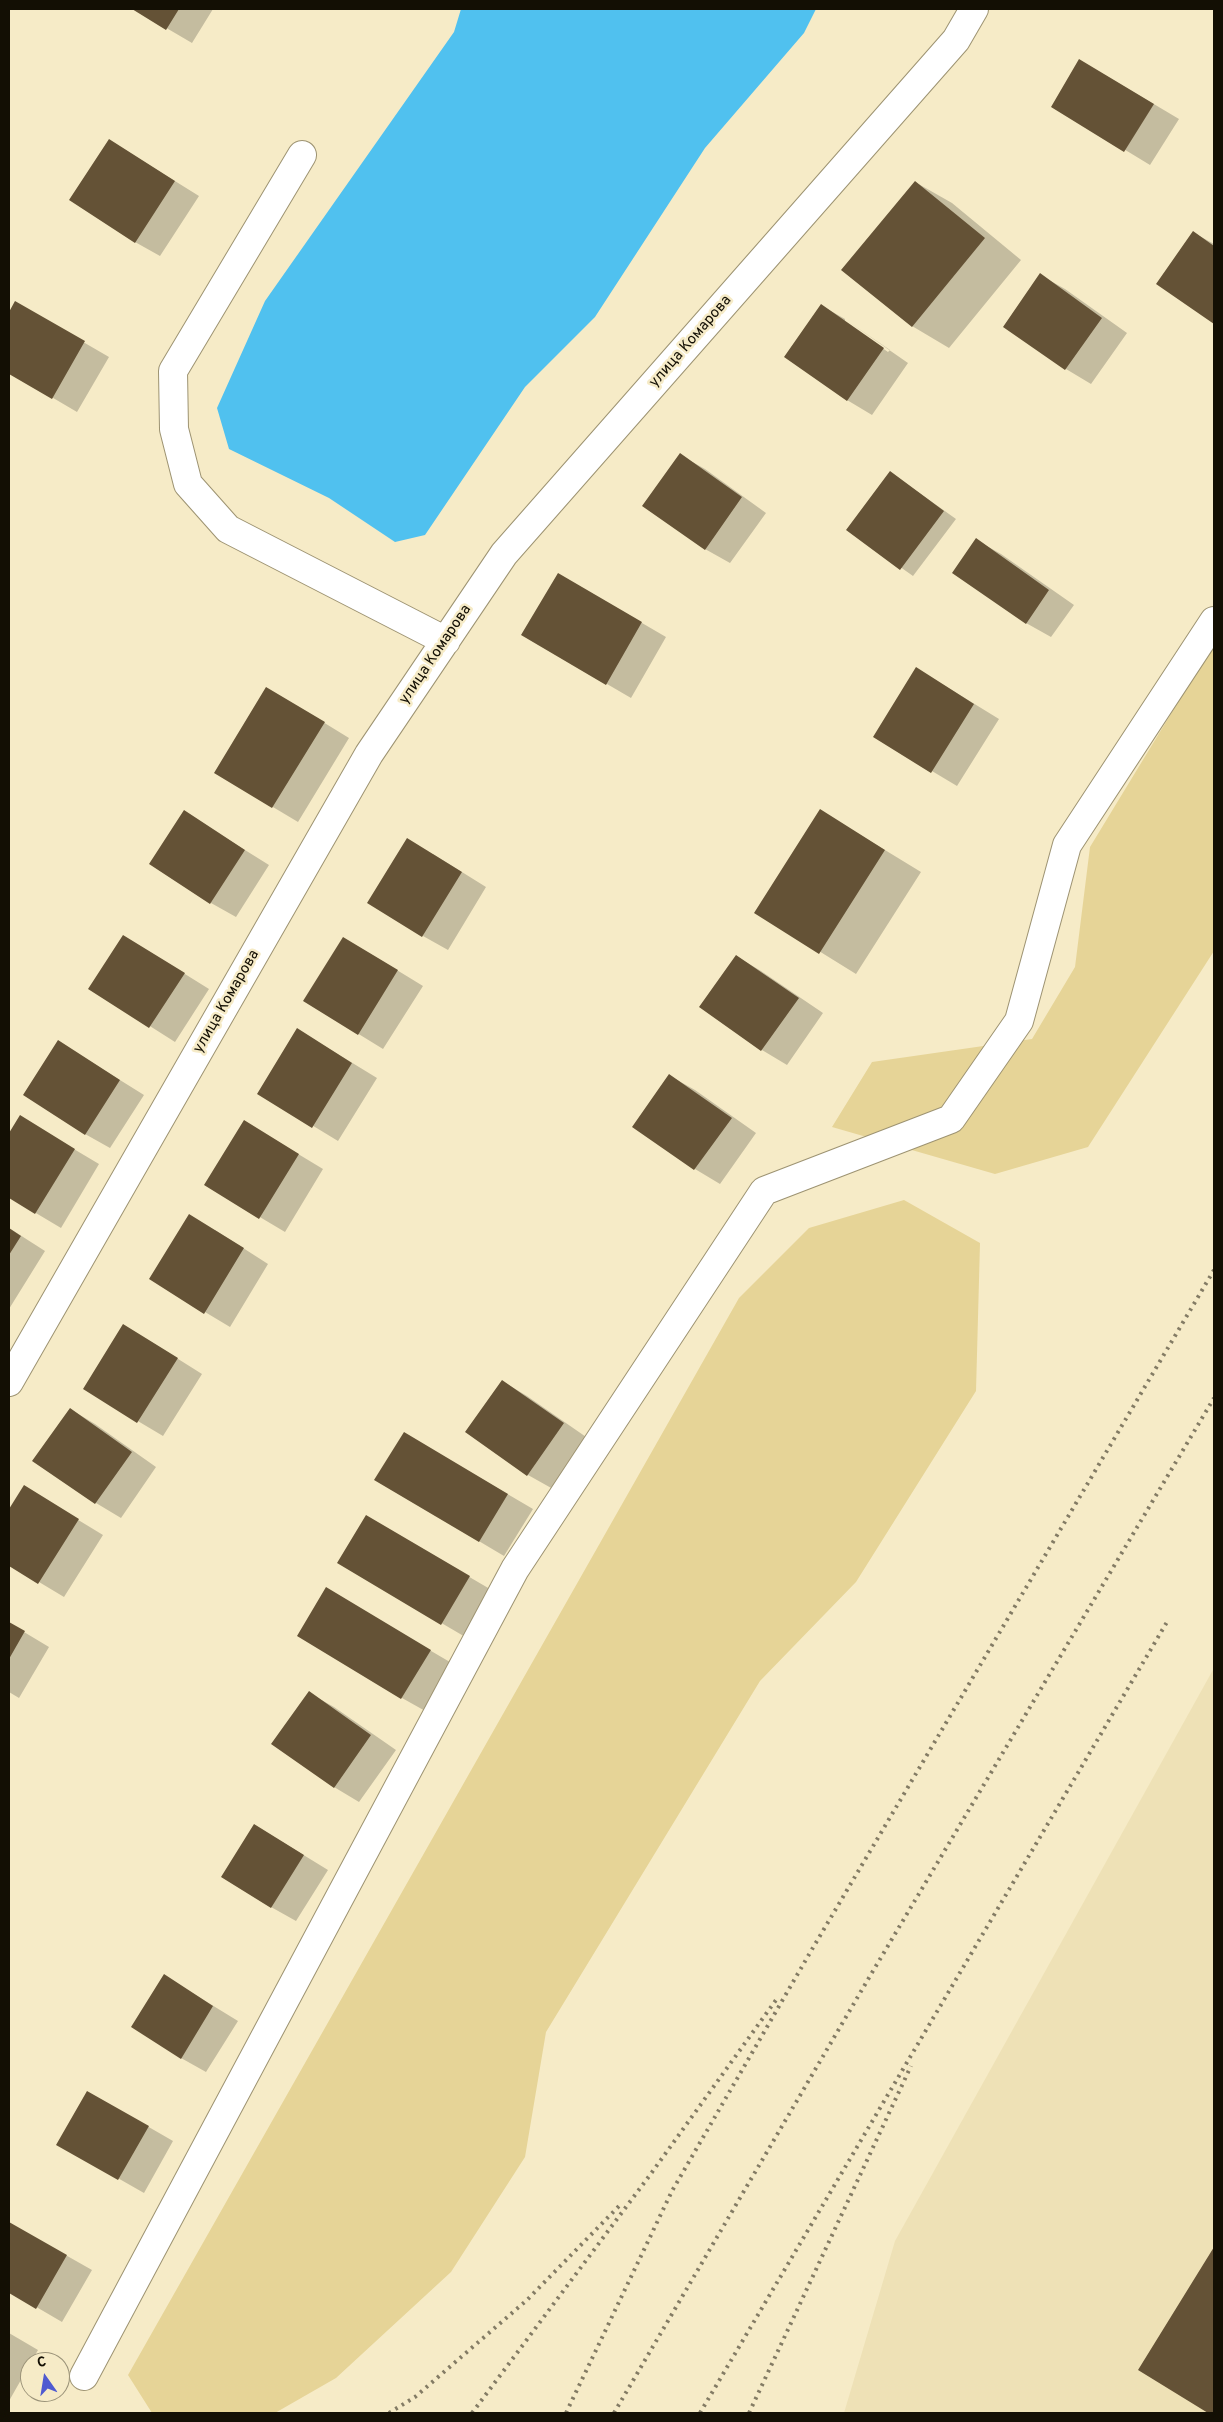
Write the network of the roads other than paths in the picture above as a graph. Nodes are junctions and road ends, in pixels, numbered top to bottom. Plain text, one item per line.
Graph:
1 (974, 9) edge
2 (302, 155) dead end
3 (1214, 622) edge
4 (446, 640) junction
5 (9, 1382) edge
6 (84, 2376) dead end

1 - 4 street, улица Комарова
2 - 4 street
3 - 6 street
4 - 5 street, улица Комарова

